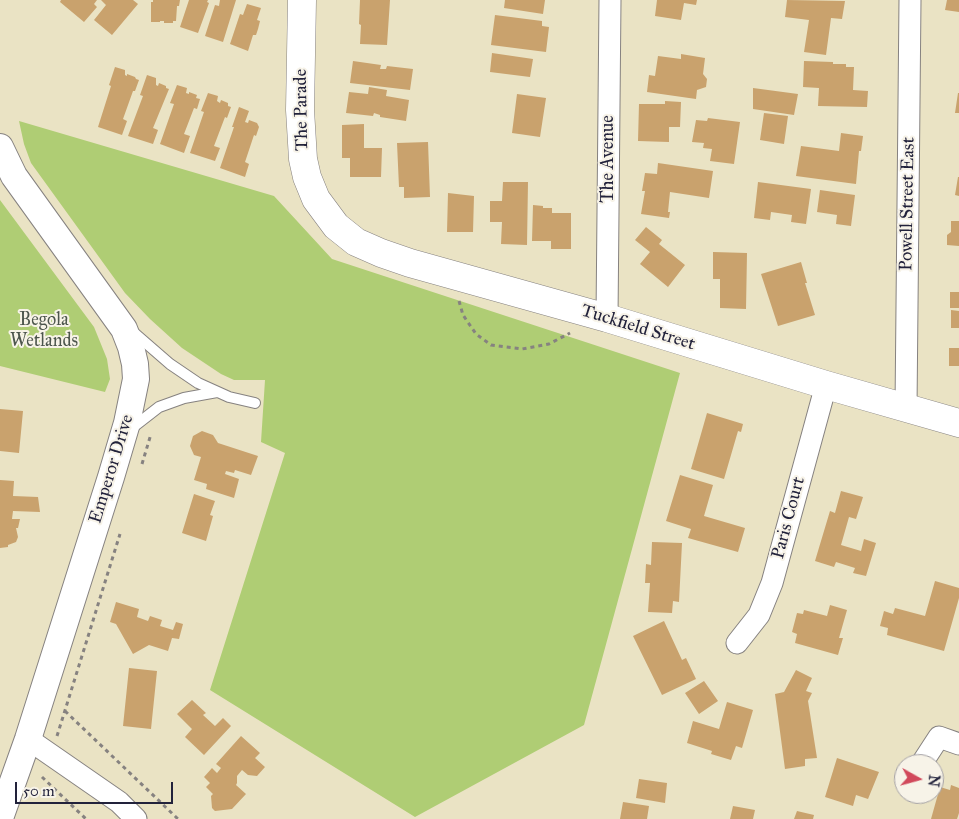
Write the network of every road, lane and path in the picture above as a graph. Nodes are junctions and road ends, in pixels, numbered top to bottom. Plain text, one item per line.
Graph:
1 (302, 0) edge
2 (610, 0) edge
3 (910, 0) edge
4 (0, 147) edge
5 (326, 215) joint
6 (456, 276) junction
7 (112, 311) junction
8 (607, 318) junction
9 (571, 333) dead end
10 (826, 385) junction
11 (217, 392) junction
12 (255, 403) dead end
13 (906, 408) junction
14 (959, 423) edge
15 (123, 436) junction
16 (737, 643) dead end
17 (65, 711) dead end
18 (28, 739) junction
19 (959, 744) edge
20 (928, 754) edge
21 (42, 777) dead end
22 (0, 818) edge
23 (86, 819) edge
24 (136, 819) edge
25 (178, 819) edge

1 - 5 main road, The Parade
2 - 8 street, The Avenue
3 - 13 street, Powell Street East
4 - 7 street, Emperor Drive
5 - 6 main road, Tuckfield Street
6 - 8 main road, Tuckfield Street
6 - 9 path
7 - 11 lane
7 - 15 street, Emperor Drive
8 - 10 main road, Tuckfield Street
10 - 13 main road, Tuckfield Street
10 - 16 street, Paris Court
11 - 12 lane
11 - 15 lane
13 - 14 main road, Tuckfield Street
15 - 18 street, Emperor Drive
17 - 25 path
18 - 22 street, Emperor Drive
18 - 24 street
19 - 20 street
21 - 23 path

